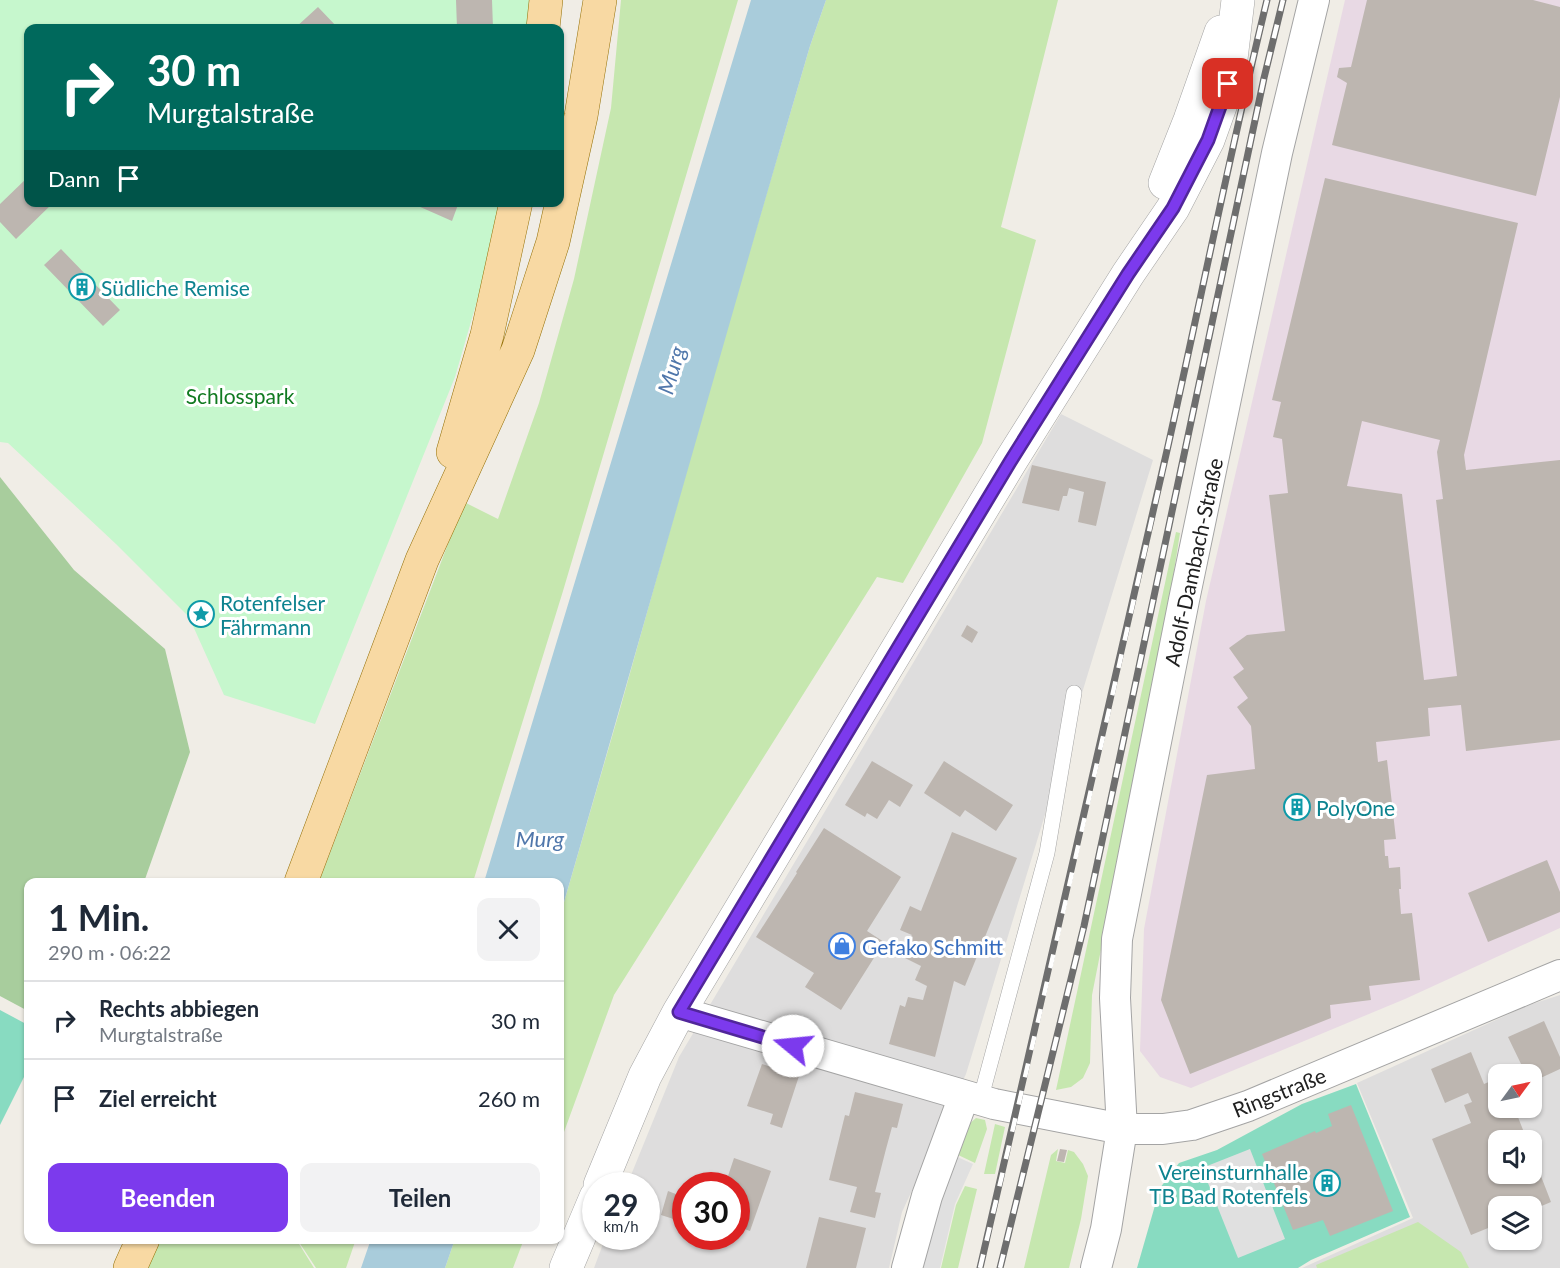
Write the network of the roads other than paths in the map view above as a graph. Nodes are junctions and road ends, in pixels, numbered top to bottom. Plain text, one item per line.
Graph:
1 (546, 0) edge
2 (600, 0) edge
3 (1233, 0) edge
4 (1238, 0) edge
5 (1314, 0) edge
6 (543, 24) edge
7 (564, 192) edge
8 (515, 207) edge
9 (561, 207) edge
10 (1128, 274) junction
11 (422, 560) junction
12 (1074, 693) dead end
13 (303, 878) edge
14 (1560, 975) edge
15 (679, 1012) junction
16 (972, 1099) junction
17 (1122, 1129) junction
18 (605, 1172) edge
19 (582, 1230) edge
20 (141, 1244) edge
21 (130, 1268) edge
22 (566, 1268) edge
23 (907, 1268) edge
24 (1096, 1268) edge

1 - 6 main road
2 - 7 main road
3 - 10 street
4 - 10 street
5 - 17 street, Adolf-Dambach-Straße
8 - 11 main road
9 - 11 main road
10 - 15 street
11 - 13 main road
12 - 16 lane
14 - 17 street, Ringstraße
15 - 16 street, Ringstraße
15 - 18 street
16 - 17 street, Ringstraße
16 - 23 street
17 - 24 street
19 - 22 street
20 - 21 main road

